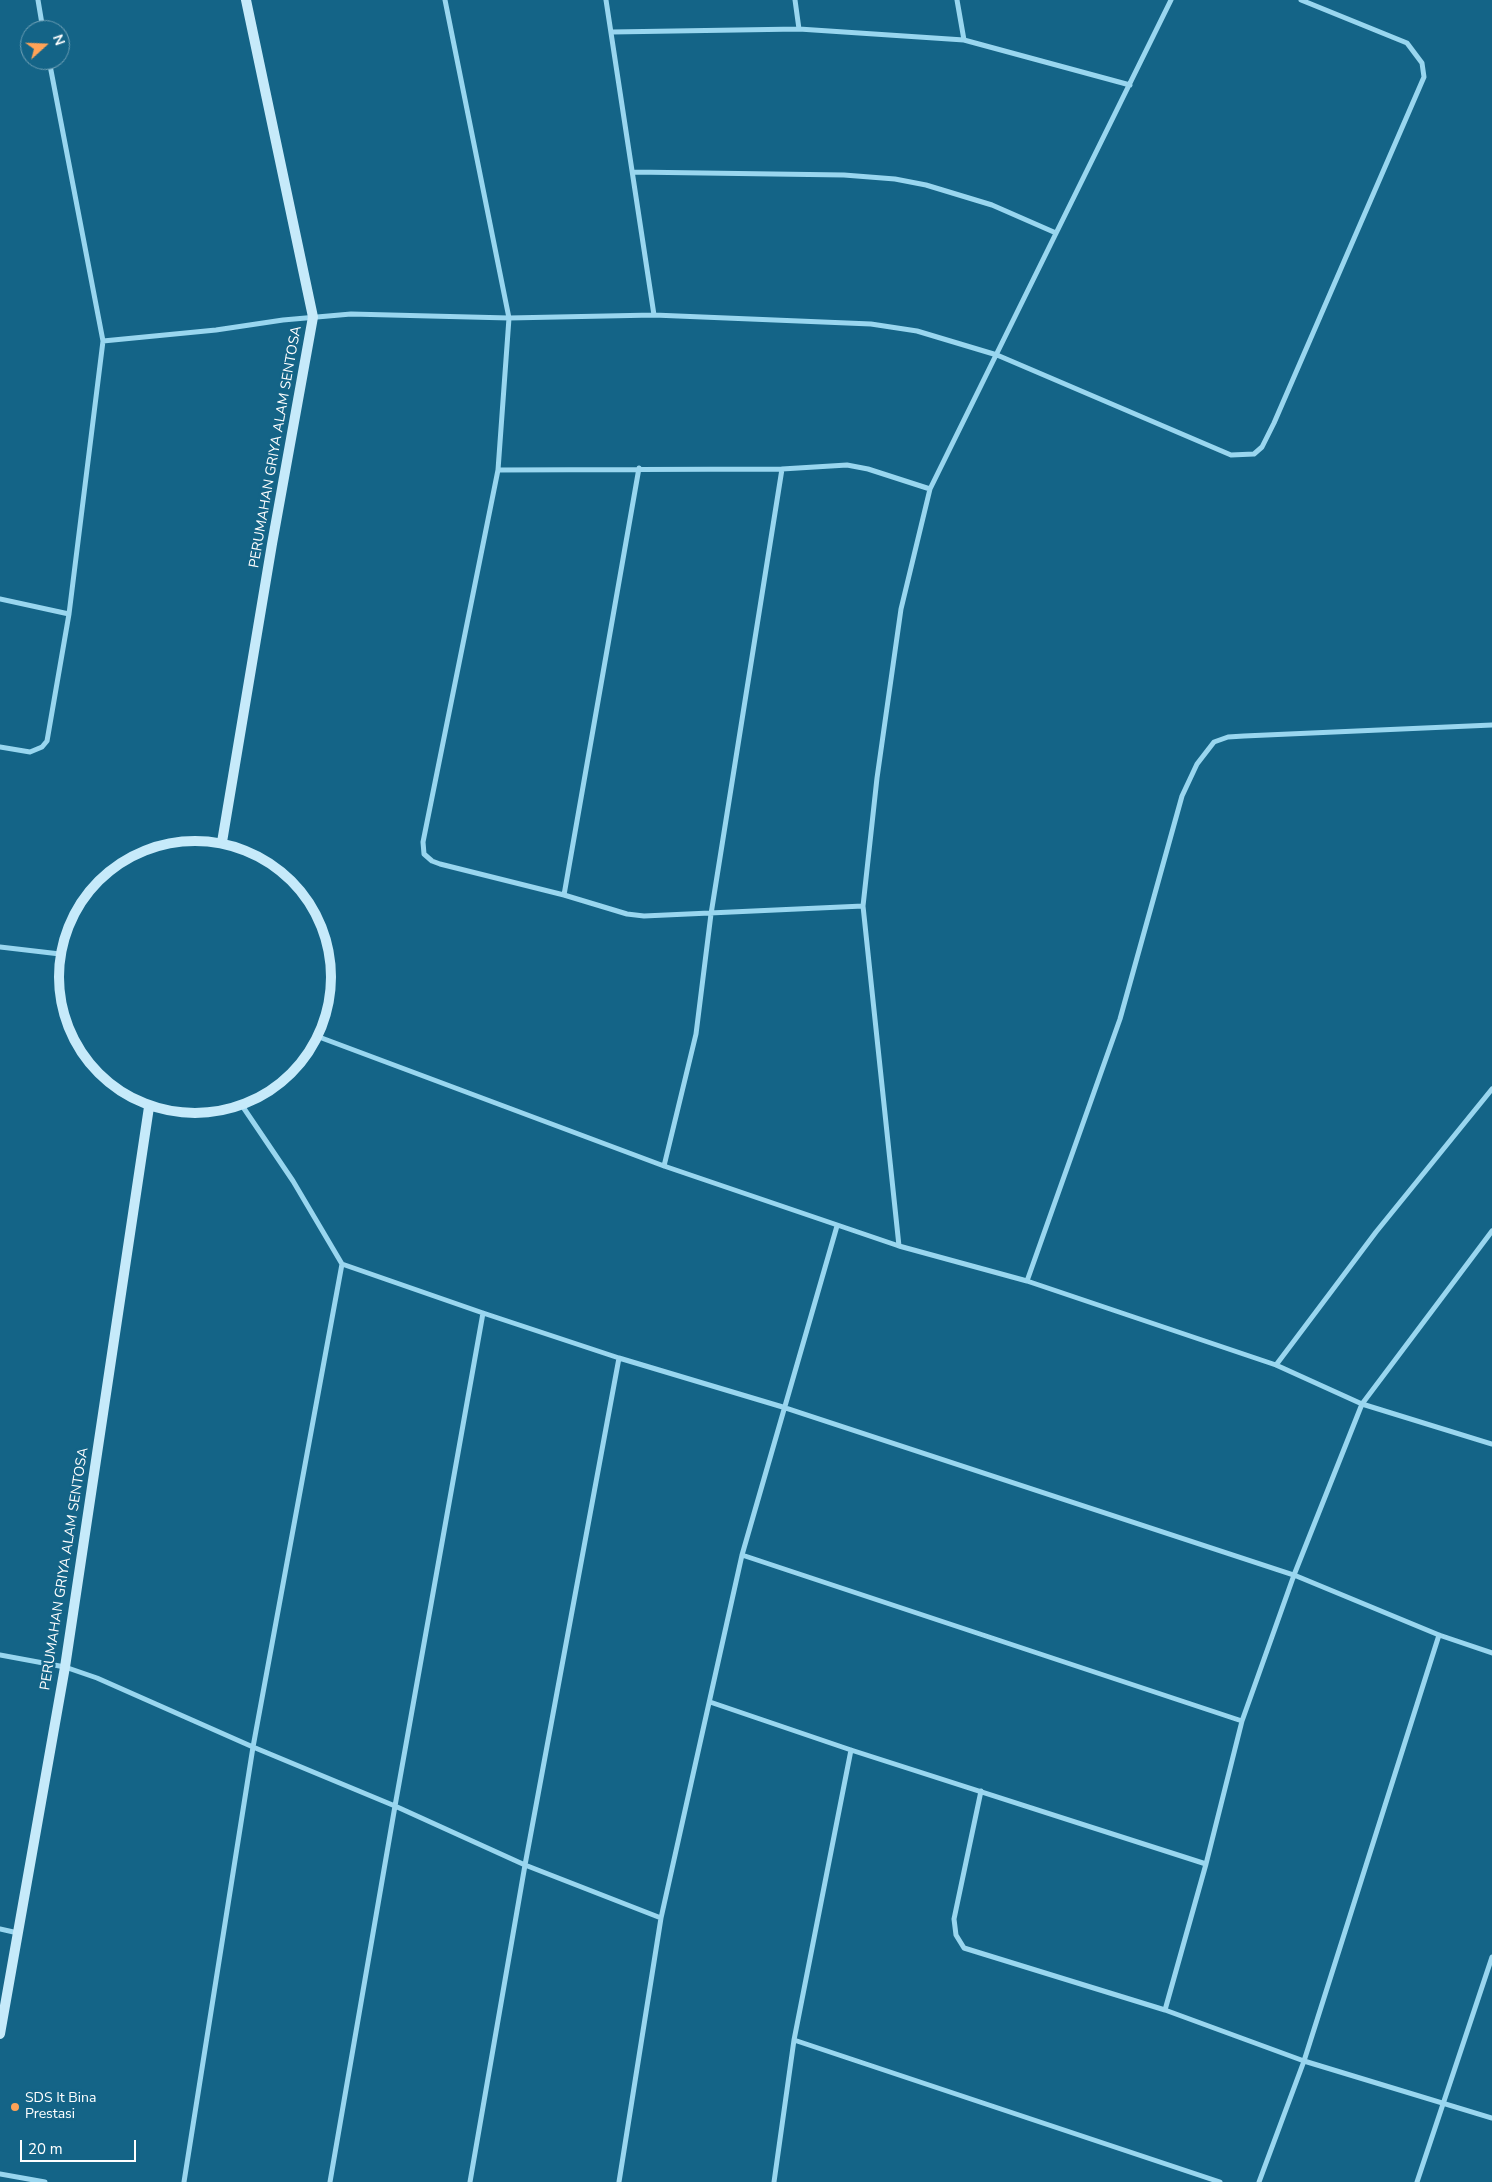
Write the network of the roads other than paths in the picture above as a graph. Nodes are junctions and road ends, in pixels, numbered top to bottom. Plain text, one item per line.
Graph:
1 (38, 0) edge
2 (246, 0) edge
3 (446, 0) edge
4 (606, 0) edge
5 (795, 0) edge
6 (957, 0) edge
7 (1171, 0) edge
8 (1301, 0) edge
9 (41, 20) edge
10 (799, 29) junction
11 (612, 32) junction
12 (964, 40) junction
13 (51, 70) edge
14 (1130, 85) junction
15 (633, 172) junction
16 (1056, 232) junction
17 (654, 315) junction
18 (313, 317) junction
19 (509, 318) junction
20 (103, 341) junction
21 (997, 355) junction
22 (639, 468) junction
23 (782, 469) junction
24 (498, 470) junction
25 (930, 489) junction
26 (0, 599) edge
27 (69, 614) junction
28 (1492, 726) edge
29 (0, 748) edge
30 (222, 842) junction
31 (564, 895) junction
32 (863, 906) junction
33 (711, 914) junction
34 (0, 947) edge
35 (60, 954) junction
36 (319, 1037) junction
37 (1492, 1090) edge
38 (149, 1107) junction
39 (243, 1107) junction
40 (664, 1166) junction
41 (837, 1226) junction
42 (1492, 1231) edge
43 (899, 1246) junction
44 (342, 1264) junction
45 (1027, 1281) junction
46 (484, 1313) junction
47 (619, 1358) junction
48 (1276, 1365) junction
49 (1362, 1404) junction
50 (786, 1408) junction
51 (1492, 1444) edge
52 (742, 1555) junction
53 (1294, 1575) junction
54 (1439, 1635) junction
55 (1492, 1653) edge
56 (0, 1655) edge
57 (65, 1667) junction
58 (710, 1702) junction
59 (1242, 1721) junction
60 (253, 1747) junction
61 (851, 1750) junction
62 (981, 1790) junction
63 (395, 1806) junction
64 (1206, 1864) junction
65 (525, 1865) junction
66 (661, 1918) junction
67 (0, 1929) edge
68 (19, 1934) junction
69 (1492, 1957) edge
70 (1166, 2010) junction
71 (0, 2034) edge
72 (794, 2040) junction
73 (1304, 2061) junction
74 (1444, 2103) junction
75 (1492, 2118) edge
76 (0, 2174) edge
77 (45, 2182) edge
78 (184, 2182) edge
79 (330, 2182) edge
80 (470, 2182) edge
81 (620, 2182) edge
82 (774, 2182) edge
83 (1220, 2182) edge
84 (1259, 2182) edge
85 (1417, 2182) edge

1 - 9 street
2 - 18 street, PERUMAHAN GRIYA ALAM SENTOSA
3 - 19 street
4 - 11 street
5 - 10 street
6 - 12 street
7 - 14 street
8 - 21 street
10 - 11 street
10 - 12 street
11 - 15 street
12 - 14 street
13 - 20 street
14 - 16 street
15 - 16 street
15 - 17 street
16 - 21 street
17 - 19 street
17 - 21 street
18 - 19 street
18 - 20 street
18 - 30 street, PERUMAHAN GRIYA ALAM SENTOSA
19 - 24 street
20 - 27 street
21 - 25 street
22 - 23 street
22 - 24 street
22 - 31 street
23 - 25 street
23 - 33 street
24 - 31 street
25 - 32 street
26 - 27 street
27 - 29 street
28 - 45 street
30 - 35 street
30 - 36 street
31 - 33 street
32 - 33 street
32 - 43 street
33 - 40 street
34 - 35 street
35 - 38 street
36 - 39 street
36 - 40 street
37 - 48 street
38 - 39 street
38 - 57 street, PERUMAHAN GRIYA ALAM SENTOSA
39 - 44 street
40 - 41 street
41 - 43 street
41 - 50 street
42 - 49 street
43 - 45 street
44 - 46 street
44 - 60 street
45 - 48 street
46 - 47 street
46 - 63 street
47 - 50 street
47 - 65 street
48 - 49 street
49 - 51 street
49 - 53 street
50 - 52 street
50 - 53 street
52 - 58 street
52 - 59 street
53 - 54 street
53 - 59 street
54 - 55 street
54 - 73 street
56 - 57 street
57 - 60 street
57 - 68 street, PERUMAHAN GRIYA ALAM SENTOSA
58 - 61 street
58 - 66 street
59 - 64 street
60 - 63 street
60 - 78 street
61 - 62 street
61 - 72 street
62 - 64 street
62 - 70 street
63 - 65 street
63 - 79 street
64 - 70 street
65 - 66 street
65 - 80 street
66 - 81 street
67 - 68 street
68 - 71 street, PERUMAHAN GRIYA ALAM SENTOSA
69 - 74 street
70 - 73 street
72 - 82 street
72 - 83 street
73 - 74 street
73 - 84 street
74 - 75 street
74 - 85 street
76 - 77 street

